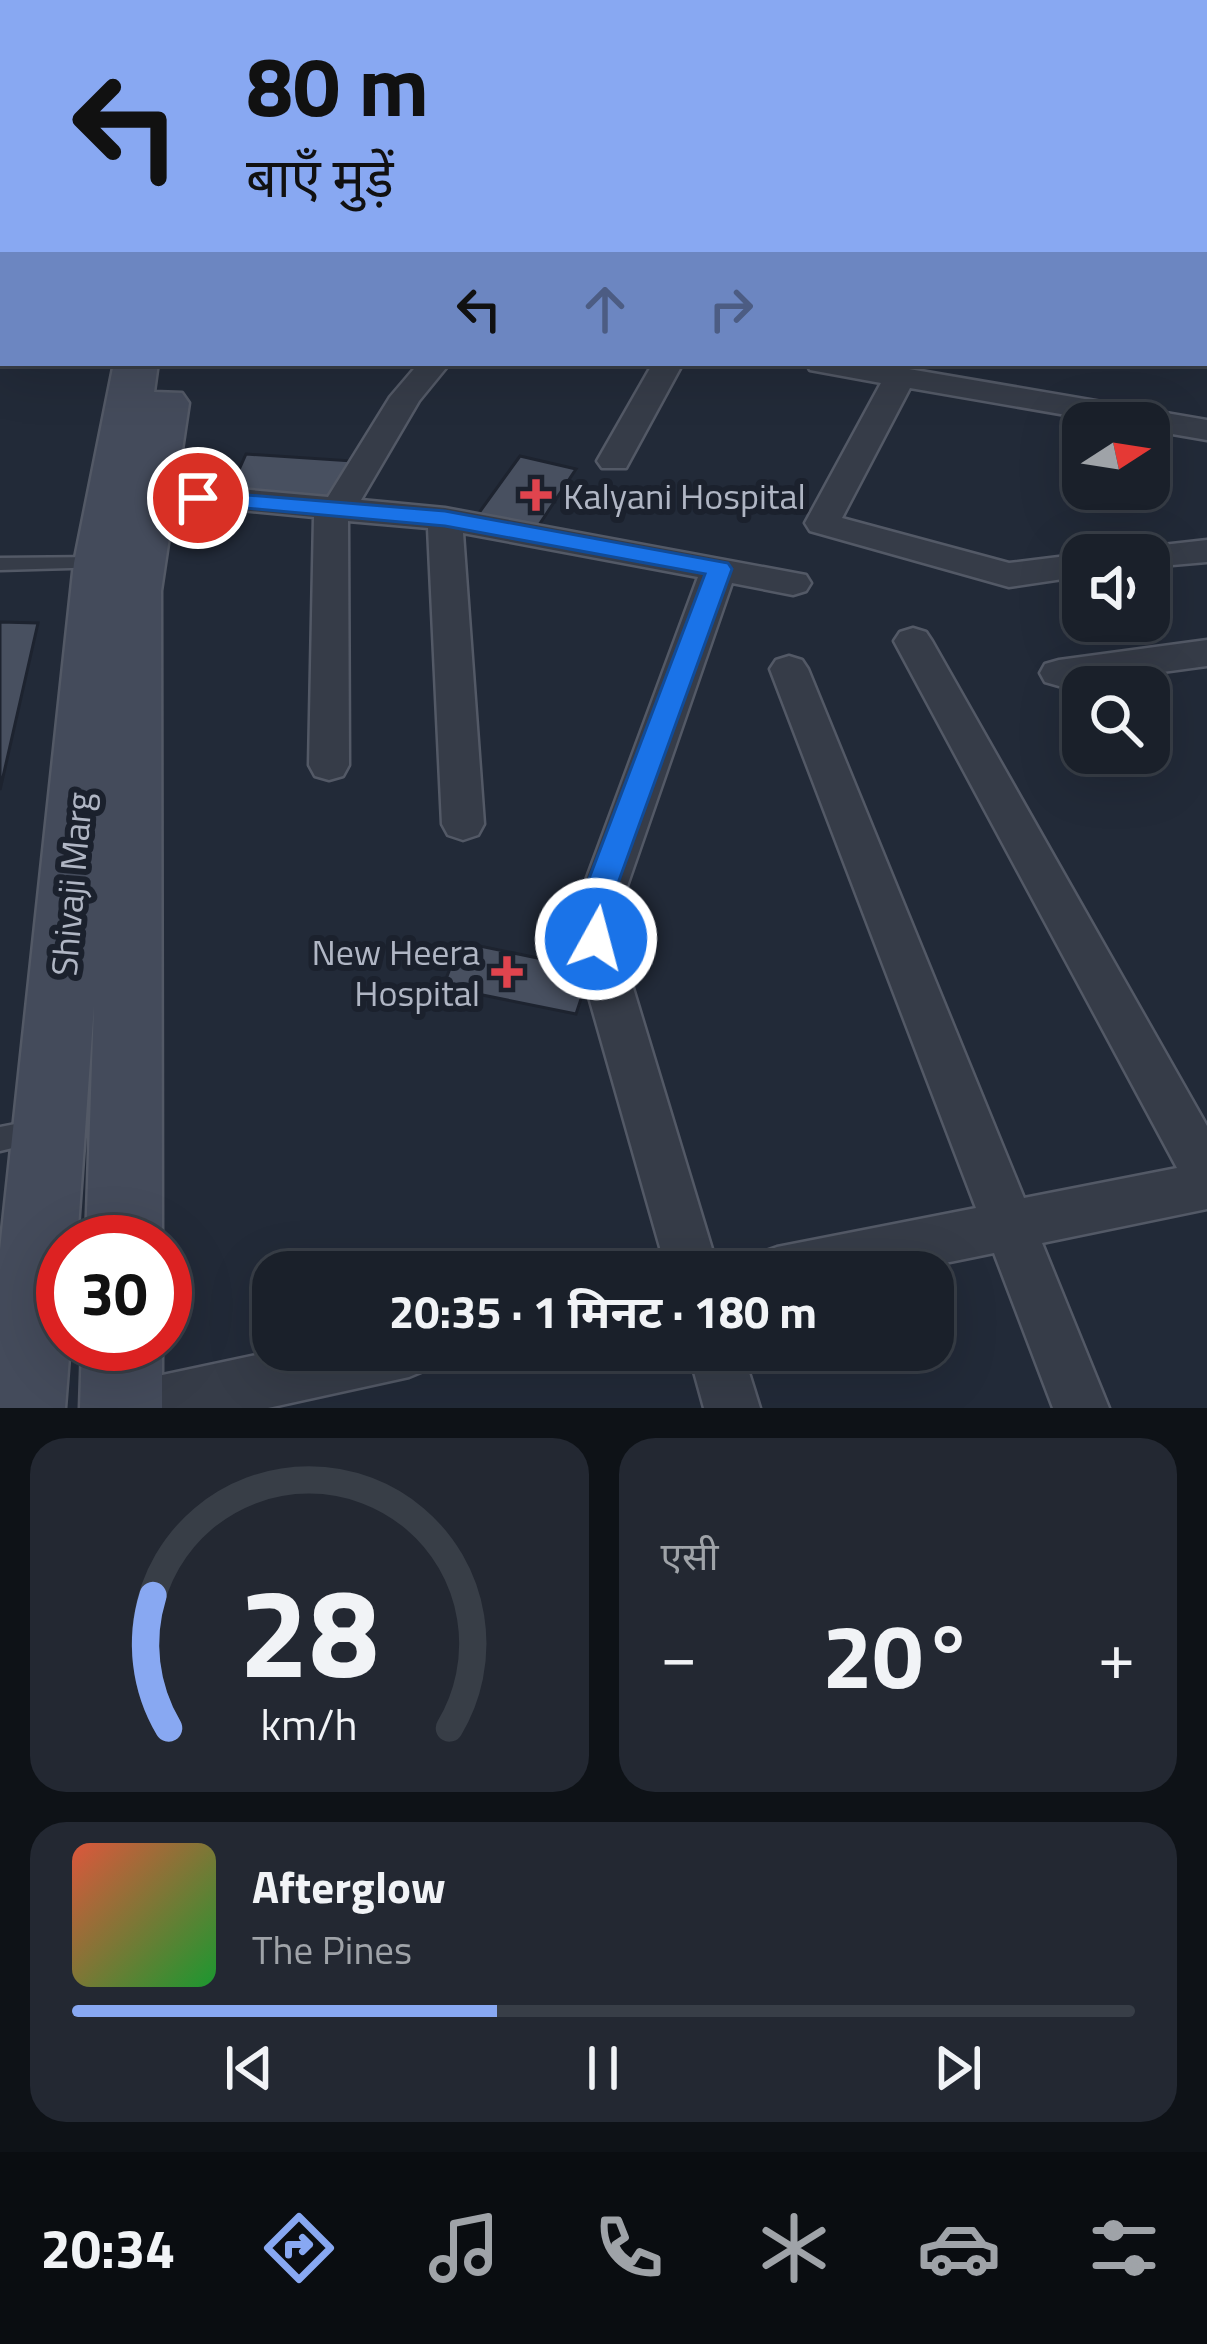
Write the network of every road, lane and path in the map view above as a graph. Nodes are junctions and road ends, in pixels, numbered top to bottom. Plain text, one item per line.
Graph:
1 (136, 366) edge
2 (171, 366) edge
3 (432, 366) edge
4 (666, 366) edge
5 (838, 366) edge
6 (900, 377) junction
7 (1062, 409) edge
8 (1170, 426) edge
9 (1207, 430) edge
10 (614, 461) dead end
11 (134, 491) junction
12 (334, 508) junction
13 (445, 519) junction
14 (1207, 551) edge
15 (1170, 554) edge
16 (100, 563) junction
17 (0, 564) edge
18 (1062, 568) edge
19 (719, 569) junction
20 (793, 584) dead end
21 (913, 640) dead end
22 (1207, 653) edge
23 (788, 669) dead end
24 (1059, 673) dead end
25 (329, 765) dead end
26 (463, 824) dead end
27 (102, 855) junction
28 (25, 1134) edge
29 (1207, 1174) edge
30 (1207, 1186) edge
31 (122, 1215) edge
32 (1009, 1225) junction
33 (687, 1251) edge
34 (881, 1251) edge
35 (122, 1371) edge
36 (312, 1371) edge
37 (721, 1371) edge
38 (24, 1408) edge
39 (121, 1408) edge
40 (139, 1408) edge
41 (732, 1408) edge
42 (1082, 1408) edge

1 - 11 main road, Shivaji Marg
2 - 11 main road, Shivaji Marg
3 - 12 street
4 - 10 street
5 - 6 street
6 - 7 street
6 - 18 street
8 - 9 street
11 - 12 street
11 - 16 main road, Shivaji Marg
11 - 27 main road, Shivaji Marg
12 - 13 street
12 - 25 street
13 - 19 street
13 - 26 street
14 - 15 street
16 - 17 lane
16 - 27 main road, Shivaji Marg
19 - 20 street
19 - 33 street
21 - 29 street
22 - 24 street
23 - 32 street
27 - 28 main road, Shivaji Marg
27 - 31 main road, Shivaji Marg
28 - 38 main road, Shivaji Marg
30 - 32 street
32 - 34 street
32 - 42 street
35 - 39 main road
36 - 40 street
37 - 41 street

